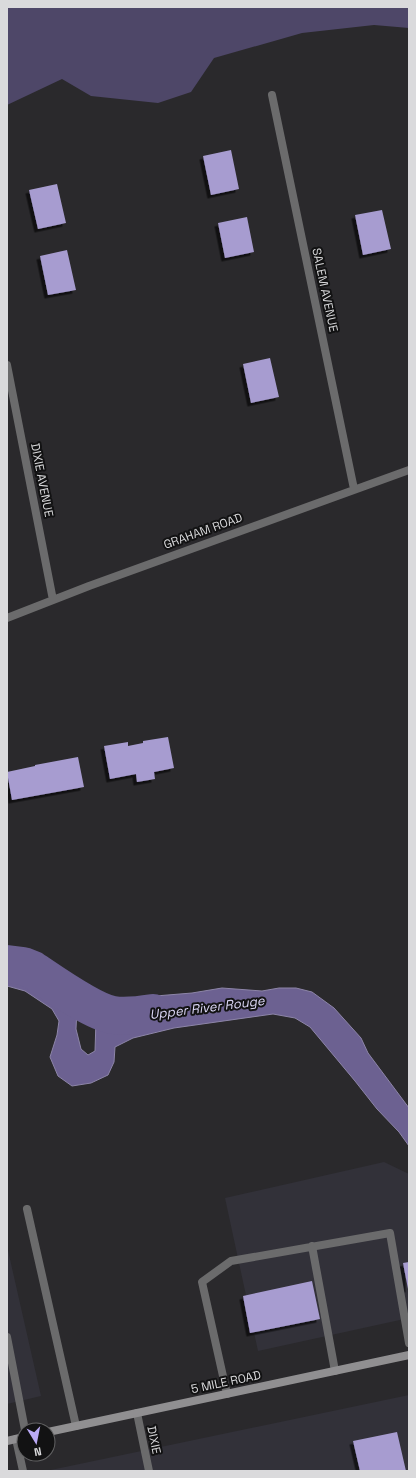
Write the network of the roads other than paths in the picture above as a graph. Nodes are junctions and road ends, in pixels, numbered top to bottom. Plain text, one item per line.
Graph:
1 (272, 95) dead end
2 (7, 365) edge
3 (409, 470) edge
4 (354, 489) junction
5 (52, 600) junction
6 (7, 618) edge
7 (27, 1208) dead end
8 (312, 1246) junction
9 (7, 1337) edge
10 (409, 1343) edge
11 (409, 1355) edge
12 (335, 1371) junction
13 (226, 1394) junction
14 (137, 1413) junction
15 (23, 1422) edge
16 (76, 1426) junction
17 (56, 1430) edge
18 (148, 1471) edge

1 - 4 street, SALEM AVENUE
2 - 5 street, DIXIE AVENUE
3 - 4 street, GRAHAM ROAD
4 - 5 street, GRAHAM ROAD
5 - 6 street, GRAHAM ROAD
7 - 16 street
8 - 10 street
8 - 12 street
8 - 13 street
9 - 15 street
11 - 12 main road, 5 MILE ROAD
12 - 13 main road, 5 MILE ROAD
13 - 14 main road, 5 MILE ROAD
14 - 16 main road, 5 MILE ROAD
14 - 18 street, DIXIE
16 - 17 main road, 5 MILE ROAD

